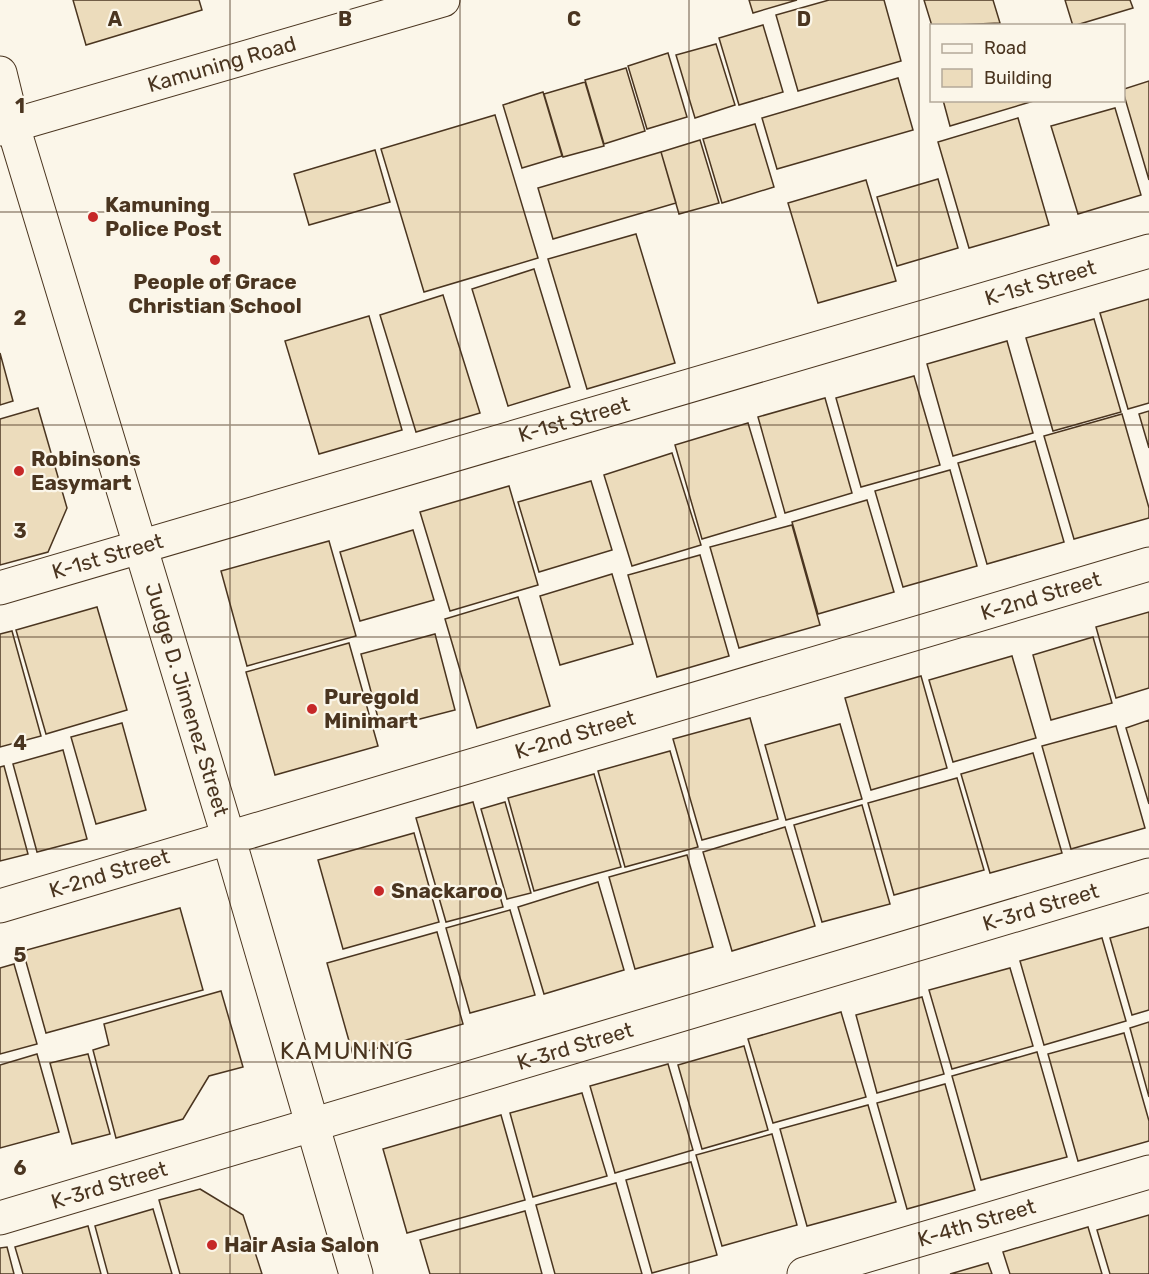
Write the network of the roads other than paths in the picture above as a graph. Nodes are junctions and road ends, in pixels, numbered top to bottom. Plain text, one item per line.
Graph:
1 (443, 0) edge
2 (0, 73) edge
3 (6, 128) edge
4 (1149, 251) edge
5 (139, 548) junction
6 (1149, 564) edge
7 (0, 588) edge
8 (228, 836) junction
9 (1149, 875) edge
10 (0, 906) edge
11 (314, 1126) junction
12 (1149, 1172) edge
13 (0, 1218) edge
14 (356, 1274) edge
15 (804, 1274) edge

1 - 3 street, Kamuning Road
2 - 3 street, Judge D. Jimenez Street
3 - 5 street, Judge D. Jimenez Street
4 - 5 street, K-1st Street
5 - 7 street, K-1st Street
5 - 8 street, Judge D. Jimenez Street
6 - 8 street, K-2nd Street
8 - 10 street, K-2nd Street
8 - 11 street, Judge D. Jimenez Street
9 - 11 street, K-3rd Street
11 - 13 street, K-3rd Street
11 - 14 street, Judge D. Jimenez Street
12 - 15 street, K-4th Street

